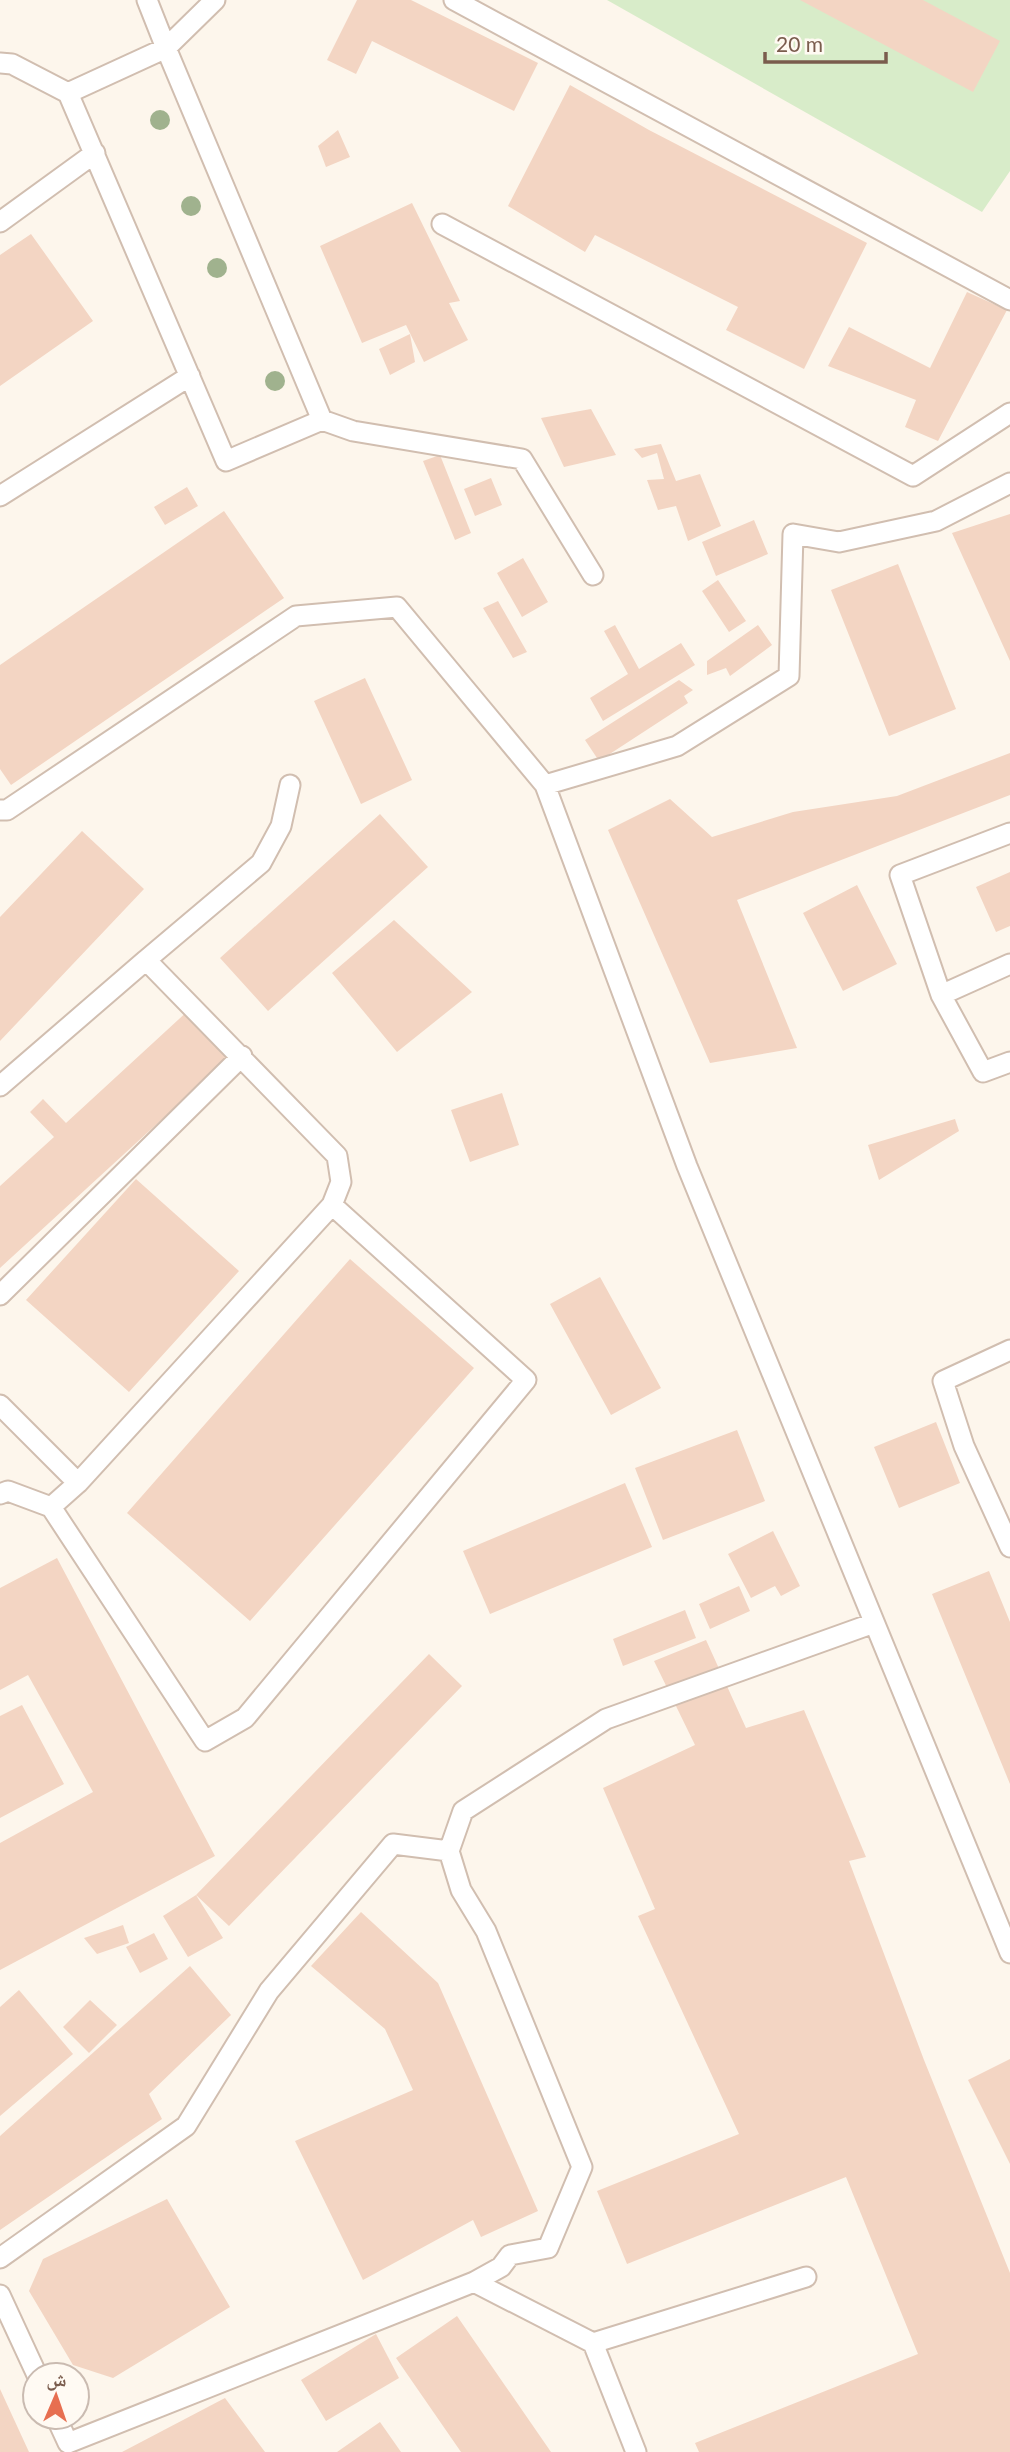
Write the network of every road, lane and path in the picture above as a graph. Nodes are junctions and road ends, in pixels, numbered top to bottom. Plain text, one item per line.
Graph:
1 (147, 0) edge
2 (215, 0) edge
3 (454, 0) edge
4 (166, 48) junction
5 (0, 62) edge
6 (68, 93) junction
7 (95, 153) junction
8 (0, 222) edge
9 (442, 224) dead end
10 (1010, 300) edge
11 (190, 376) junction
12 (1010, 413) edge
13 (322, 420) junction
14 (1010, 483) edge
15 (0, 496) edge
16 (593, 575) dead end
17 (290, 785) dead end
18 (545, 785) junction
19 (0, 810) edge
20 (1010, 833) edge
21 (146, 960) junction
22 (1010, 964) edge
23 (941, 995) junction
24 (242, 1056) junction
25 (1010, 1062) edge
26 (0, 1086) edge
27 (332, 1205) junction
28 (0, 1295) edge
29 (1010, 1350) edge
30 (0, 1405) edge
31 (78, 1483) junction
32 (0, 1494) edge
33 (51, 1507) junction
34 (1010, 1547) edge
35 (874, 1623) junction
36 (449, 1851) junction
37 (1010, 1953) edge
38 (0, 2258) edge
39 (806, 2277) dead end
40 (474, 2282) junction
41 (0, 2295) edge
42 (593, 2343) junction
43 (31, 2361) edge
44 (62, 2431) edge
45 (636, 2452) edge

1 - 4 lane
2 - 4 lane
3 - 10 lane
4 - 6 lane
4 - 13 lane
5 - 6 lane
6 - 7 lane
7 - 8 lane
7 - 11 lane
9 - 12 lane
11 - 13 lane
11 - 15 lane
13 - 16 lane
14 - 18 lane
17 - 21 lane
18 - 19 lane
18 - 35 lane
20 - 23 lane
21 - 24 lane
21 - 26 lane
22 - 23 lane
23 - 25 lane
24 - 27 lane
24 - 28 lane
27 - 31 lane
27 - 33 lane
29 - 34 lane
30 - 31 lane
31 - 33 lane
32 - 33 lane
35 - 36 lane
35 - 37 lane
36 - 38 lane
36 - 40 lane
39 - 42 lane
40 - 42 lane
40 - 44 lane
41 - 43 lane
42 - 45 lane

